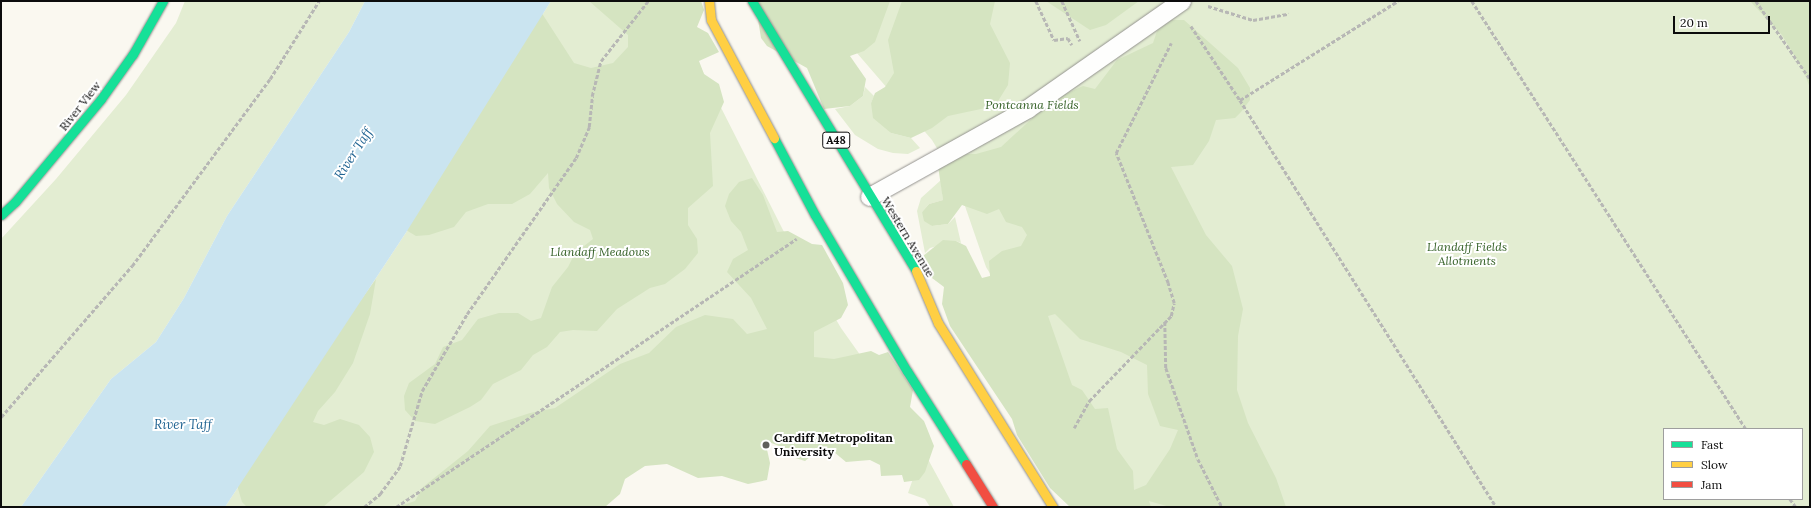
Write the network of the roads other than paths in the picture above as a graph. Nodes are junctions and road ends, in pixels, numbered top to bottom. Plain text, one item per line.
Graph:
1 (163, 1) edge
2 (709, 1) edge
3 (752, 1) edge
4 (1178, 4) edge
5 (870, 197) junction
6 (1, 215) edge
7 (993, 507) edge
8 (1053, 507) edge

1 - 6 main road, River View
2 - 7 main road
3 - 5 main road, Western Avenue / A48
4 - 5 lane
5 - 8 main road, Western Avenue / A48

